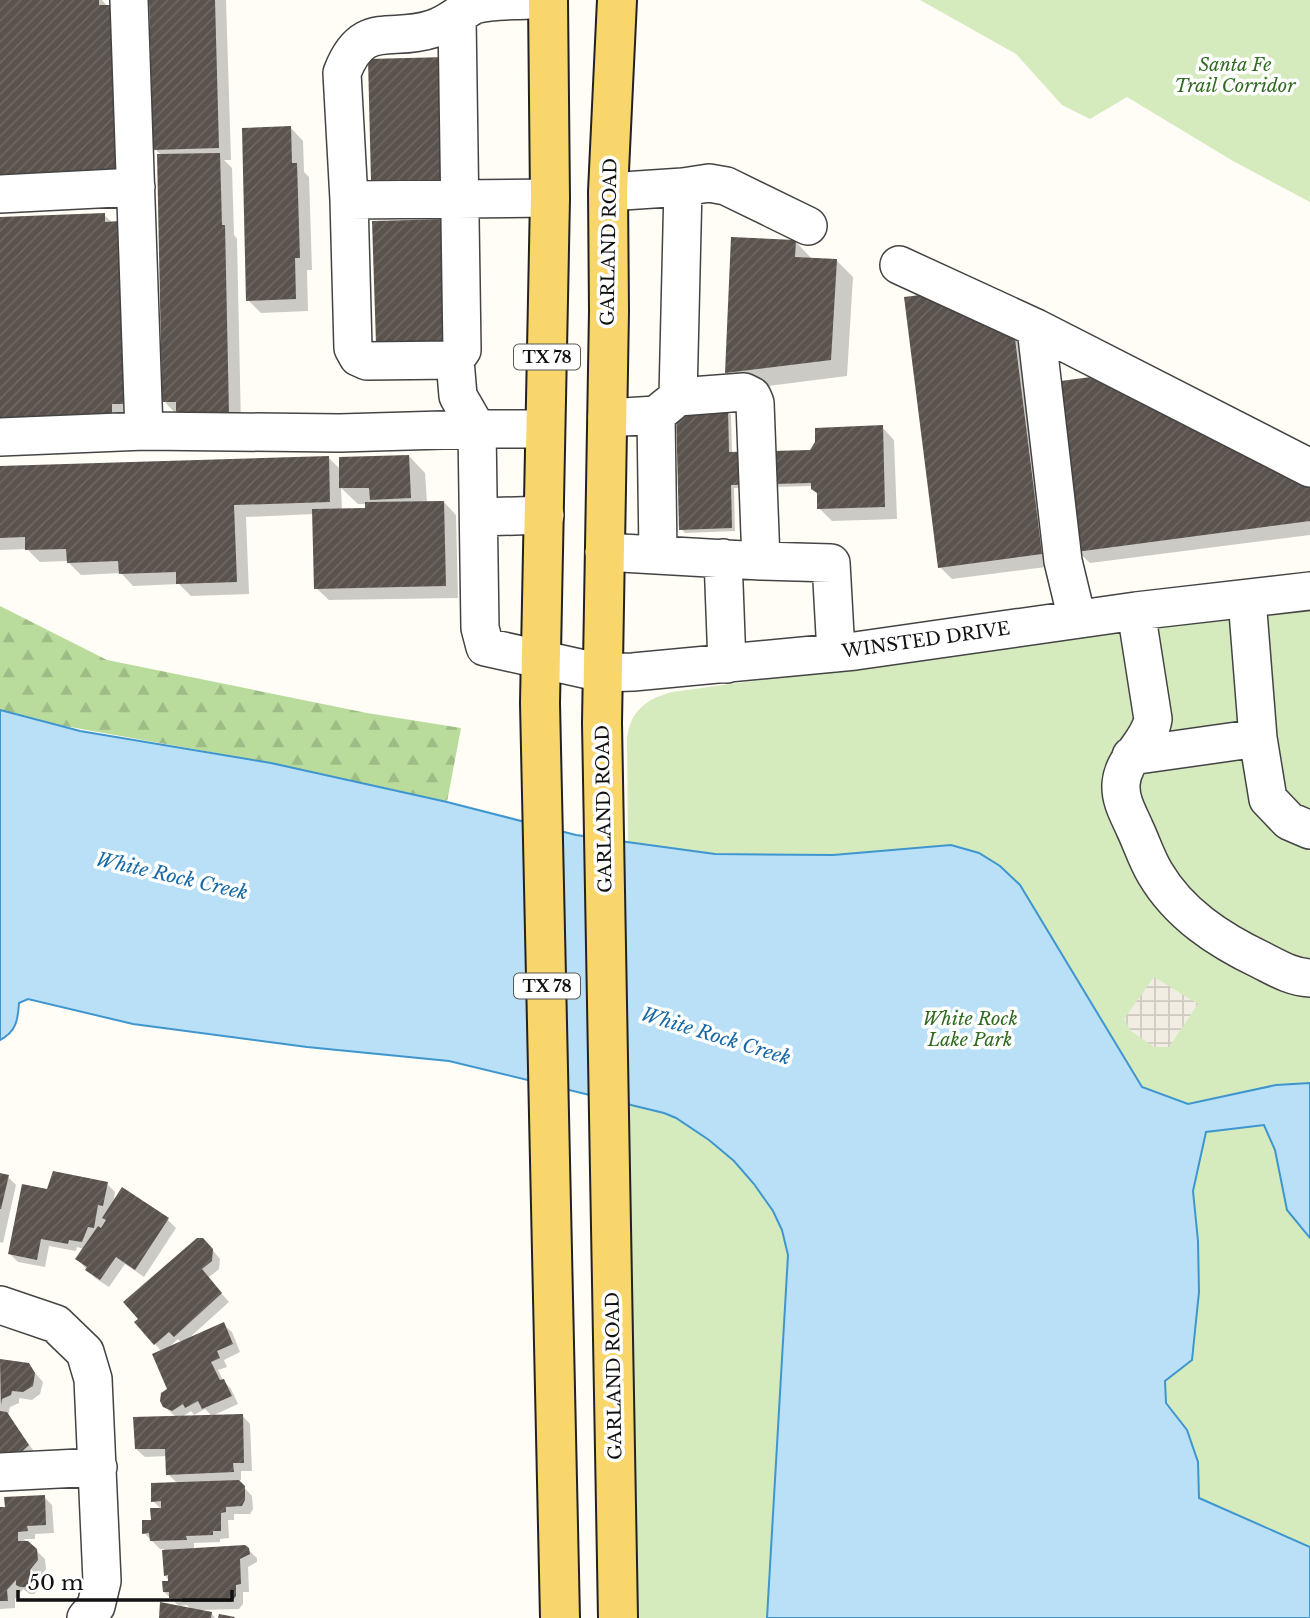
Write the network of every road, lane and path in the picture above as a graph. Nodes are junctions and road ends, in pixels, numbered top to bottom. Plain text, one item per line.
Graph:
1 (129, 0) edge
2 (528, 0) edge
3 (548, 0) edge
4 (617, 0) edge
5 (457, 18) junction
6 (136, 187) junction
7 (683, 187) junction
8 (608, 192) junction
9 (0, 194) edge
10 (550, 198) junction
11 (459, 200) junction
12 (349, 201) junction
13 (808, 226) dead end
14 (899, 265) dead end
15 (1036, 328) junction
16 (455, 360) junction
17 (667, 406) junction
18 (607, 418) junction
19 (477, 429) junction
20 (545, 429) junction
21 (144, 431) junction
22 (0, 437) edge
23 (1310, 468) edge
24 (545, 515) junction
25 (480, 517) junction
26 (604, 552) junction
27 (658, 554) junction
28 (723, 558) junction
29 (761, 561) junction
30 (1310, 591) edge
31 (1247, 599) junction
32 (1136, 611) junction
33 (1077, 619) junction
34 (836, 653) junction
35 (543, 662) junction
36 (727, 664) junction
37 (603, 673) junction
38 (1258, 738) junction
39 (1131, 756) junction
40 (1310, 830) edge
41 (1310, 978) edge
42 (0, 1305) edge
43 (98, 1467) junction
44 (0, 1472) edge
45 (559, 1572) junction
46 (86, 1618) edge
47 (554, 1618) edge
48 (560, 1618) edge
49 (618, 1618) edge

1 - 6 street
2 - 5 street
3 - 10 main road, TX 78
4 - 8 main road, GARLAND ROAD
5 - 11 street
5 - 12 street
6 - 9 street
6 - 21 street
7 - 8 street
7 - 13 street
7 - 17 street
8 - 10 main road
8 - 18 main road, GARLAND ROAD
10 - 11 street
10 - 20 main road, TX 78
11 - 12 street
11 - 16 street
12 - 16 street
14 - 15 street
15 - 23 street
15 - 33 street
16 - 19 street
17 - 18 street
17 - 27 street
17 - 29 street
18 - 26 main road, GARLAND ROAD
19 - 20 street
19 - 21 street
19 - 25 street
20 - 24 main road, TX 78
21 - 22 street
24 - 25 street
24 - 35 main road, TX 78
25 - 35 street, WINSTED DRIVE
26 - 27 street
26 - 37 main road, GARLAND ROAD
27 - 28 street
28 - 29 street
28 - 36 street
29 - 34 street
30 - 31 street, WINSTED DRIVE
31 - 32 street, WINSTED DRIVE
31 - 38 street
32 - 33 street, WINSTED DRIVE
32 - 39 street
33 - 34 street, WINSTED DRIVE
34 - 36 street, WINSTED DRIVE
35 - 37 street, WINSTED DRIVE
35 - 45 main road, TX 78
36 - 37 street, WINSTED DRIVE
37 - 49 main road, GARLAND ROAD
38 - 39 street
38 - 40 street
39 - 41 street
42 - 43 street
43 - 44 street
43 - 46 street
45 - 47 main road
45 - 48 main road, TX 78

